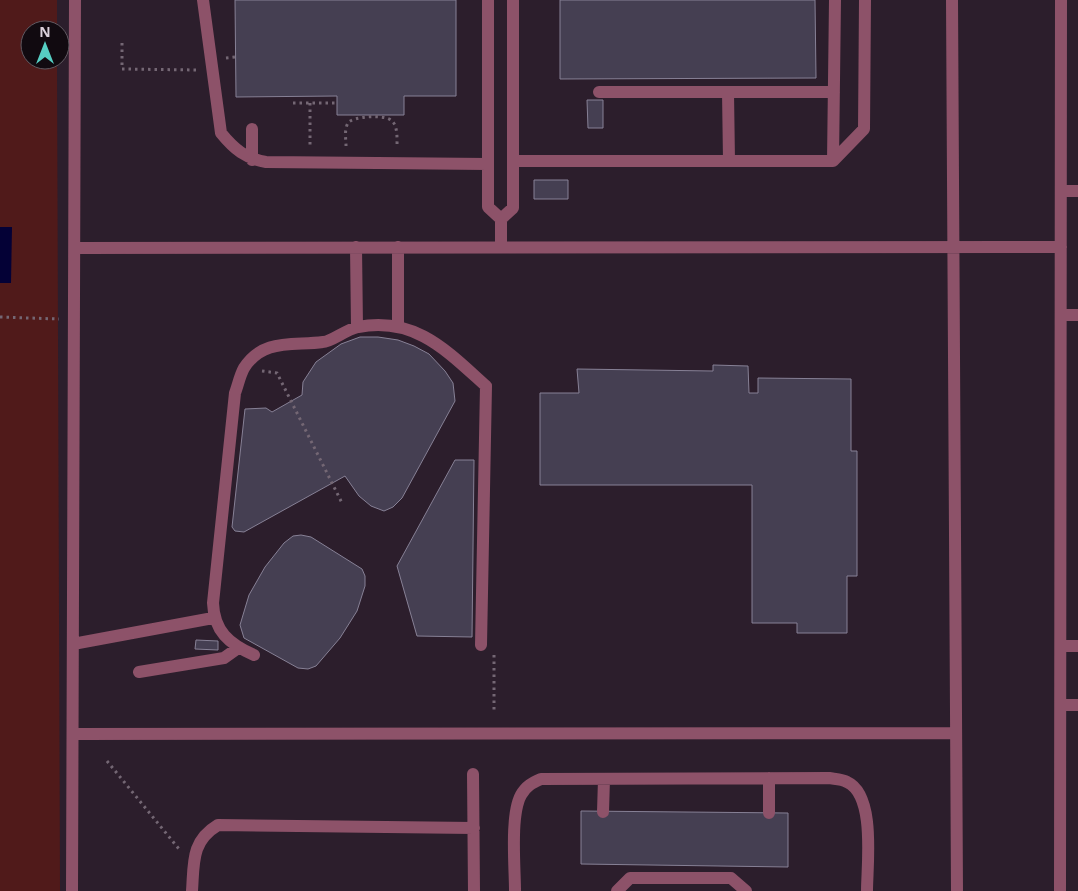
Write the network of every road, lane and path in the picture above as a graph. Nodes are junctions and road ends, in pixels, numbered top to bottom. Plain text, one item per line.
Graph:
1 (75, 0) edge
2 (202, 0) edge
3 (488, 0) edge
4 (513, 0) edge
5 (835, 0) edge
6 (865, 0) edge
7 (952, 0) edge
8 (1061, 0) edge
9 (122, 43) dead end
10 (212, 70) junction
11 (599, 92) dead end
12 (728, 92) junction
13 (834, 92) junction
14 (293, 103) dead end
15 (310, 103) junction
16 (337, 103) dead end
17 (252, 129) dead end
18 (319, 145) dead end
19 (337, 145) dead end
20 (346, 145) junction
21 (252, 160) junction
22 (514, 161) junction
23 (729, 161) junction
24 (833, 161) junction
25 (345, 163) junction
26 (398, 163) junction
27 (488, 164) junction
28 (1061, 191) junction
29 (1078, 191) edge
30 (501, 219) junction
31 (356, 247) junction
32 (398, 247) junction
33 (501, 247) junction
34 (1061, 247) junction
35 (75, 248) junction
36 (952, 248) junction
37 (1060, 315) junction
38 (1078, 315) edge
39 (0, 317) edge
40 (75, 320) junction
41 (357, 327) junction
42 (398, 327) junction
43 (244, 368) junction
44 (342, 502) dead end
45 (214, 618) junction
46 (73, 644) junction
47 (481, 645) joint
48 (1060, 646) junction
49 (1078, 646) edge
50 (238, 648) junction
51 (254, 655) dead end
52 (139, 672) dead end
53 (1060, 704) junction
54 (1078, 705) edge
55 (494, 713) dead end
56 (955, 733) junction
57 (72, 734) junction
58 (107, 761) dead end
59 (473, 774) dead end
60 (769, 778) junction
61 (604, 779) junction
62 (603, 812) dead end
63 (769, 813) dead end
64 (474, 828) junction
65 (194, 867) junction
66 (72, 891) edge
67 (192, 891) edge
68 (474, 891) edge
69 (515, 891) edge
70 (617, 891) edge
71 (746, 891) edge
72 (868, 891) edge
73 (957, 891) edge
74 (1060, 891) edge

1 - 35 street
2 - 10 street
3 - 27 street
4 - 22 street
5 - 13 street
6 - 24 street
7 - 36 street
8 - 28 street
9 - 10 path
10 - 21 street
11 - 12 street
12 - 13 street
12 - 23 street
13 - 24 street
14 - 15 path
15 - 16 path
15 - 18 path
17 - 21 street
19 - 20 path
20 - 25 path
20 - 26 path
21 - 25 street
22 - 23 street
22 - 30 street
23 - 24 street
25 - 26 street
26 - 27 street
27 - 30 street
28 - 29 street
28 - 34 street
30 - 33 street
31 - 32 street
31 - 35 street
31 - 41 street
32 - 33 street
32 - 42 street
33 - 36 street
34 - 36 street
34 - 37 street
35 - 40 street
36 - 56 street
37 - 38 street
37 - 48 street
39 - 40 path
40 - 46 street
41 - 42 street
41 - 43 street
42 - 47 street
43 - 44 path
43 - 45 street
45 - 46 street
45 - 50 street
46 - 57 street
47 - 55 path
48 - 49 street
48 - 53 street
50 - 51 street
50 - 52 street
53 - 54 street
53 - 74 street
56 - 57 street
56 - 73 street
57 - 66 street
58 - 65 path
59 - 64 street
60 - 61 street
60 - 63 street
60 - 72 street
61 - 62 street
61 - 69 street
64 - 65 street
64 - 68 street
65 - 67 street
70 - 71 street

